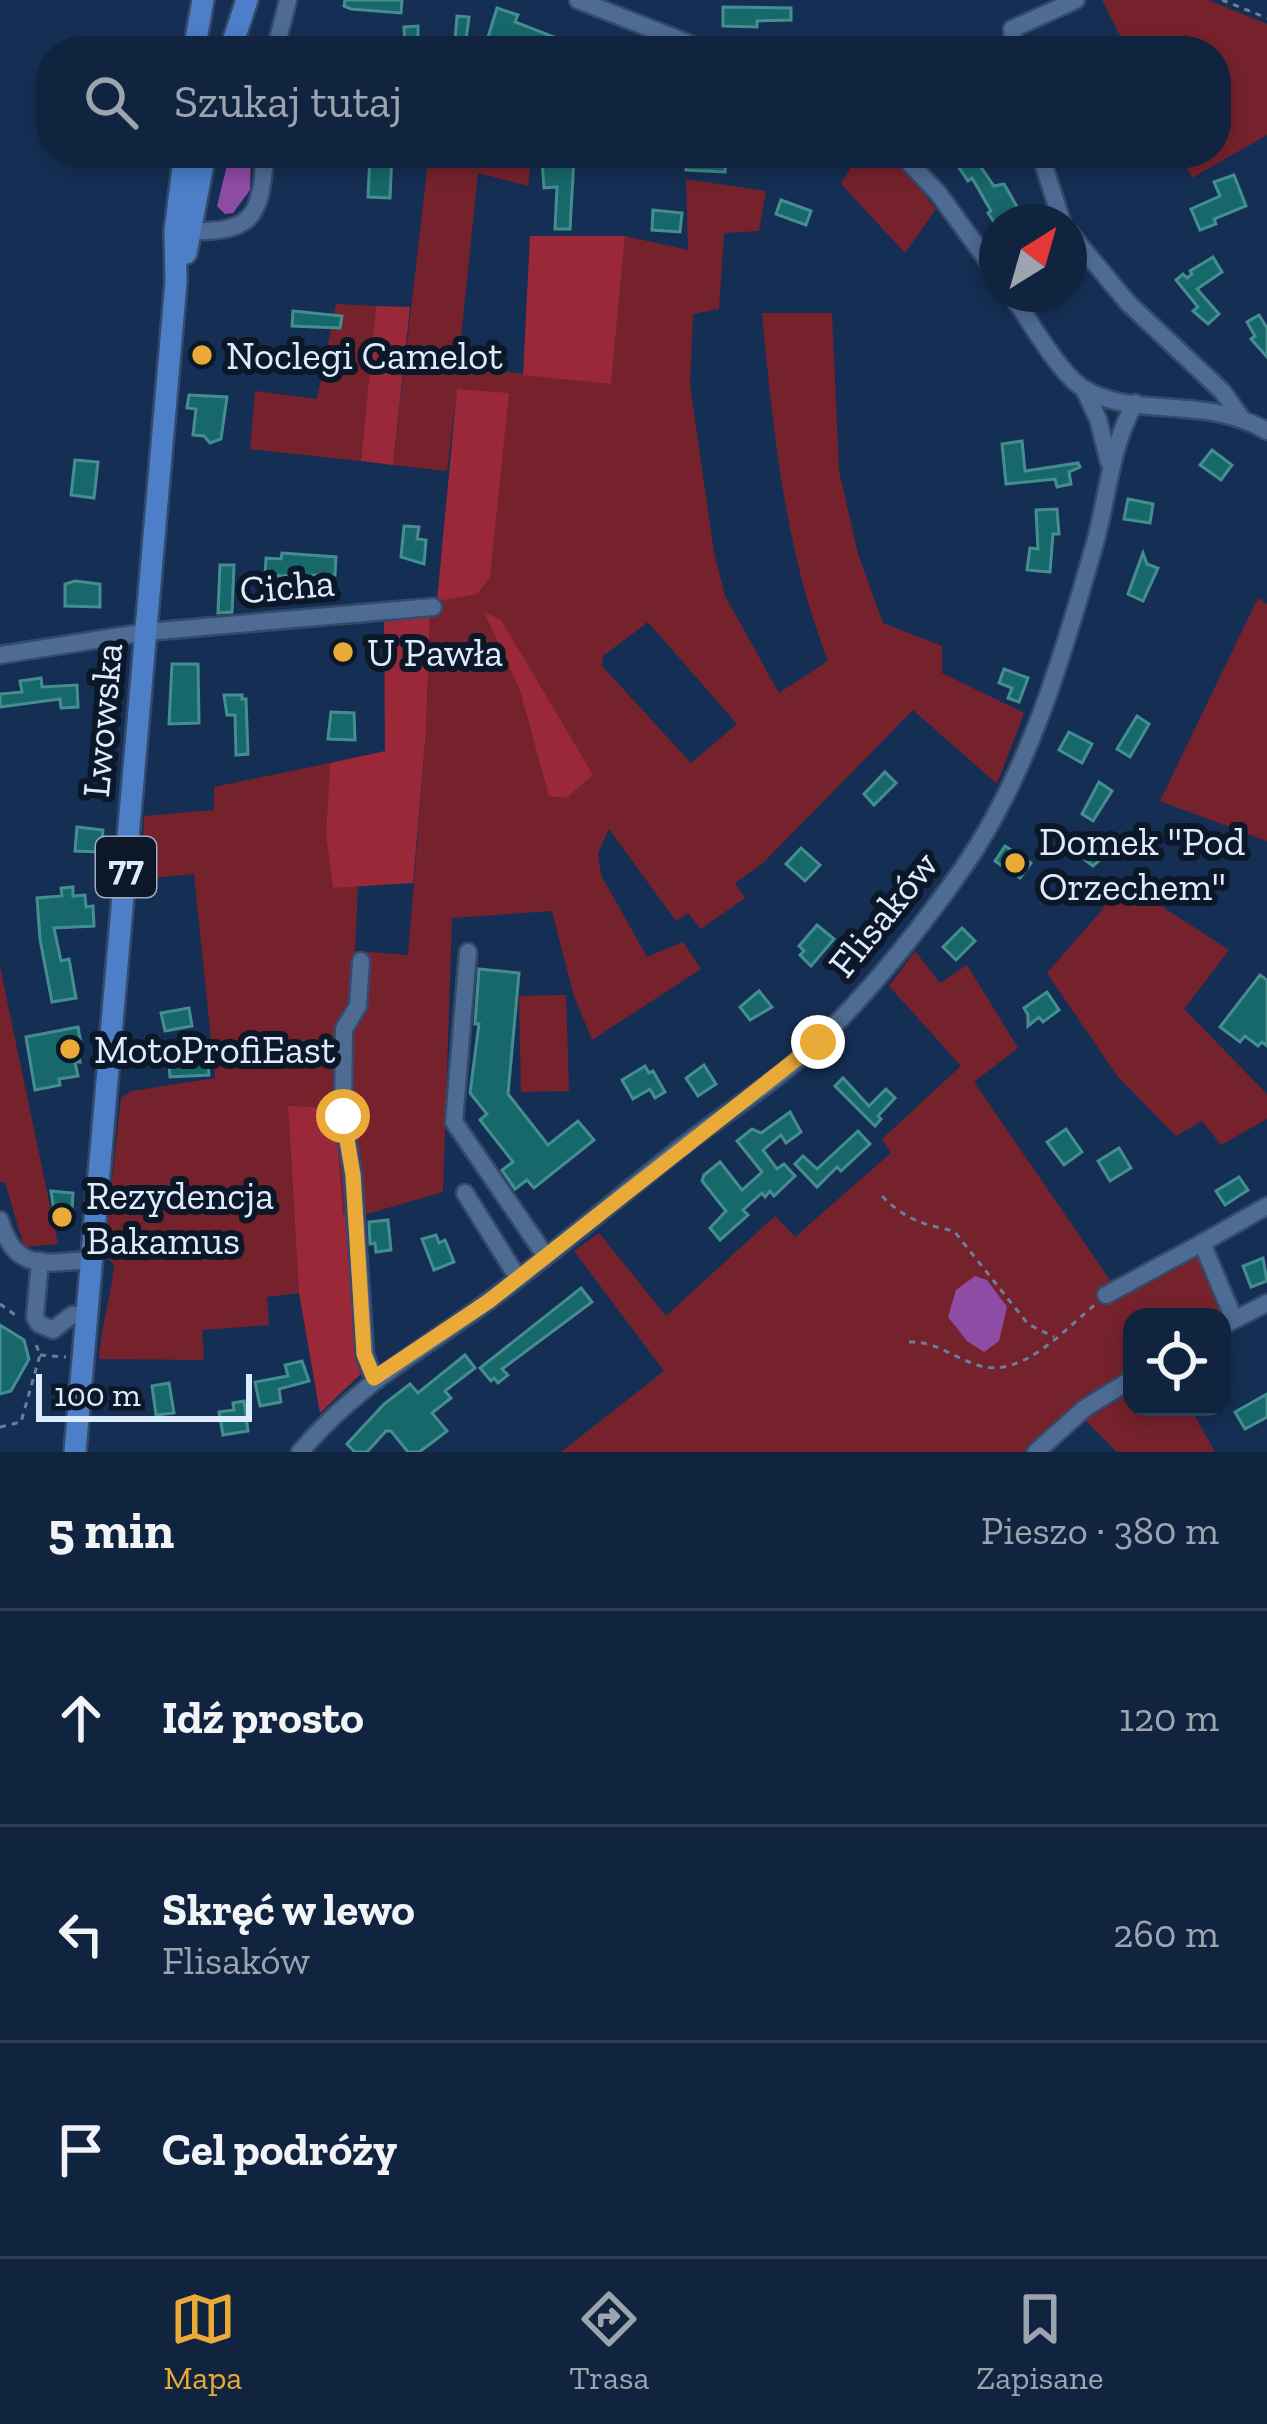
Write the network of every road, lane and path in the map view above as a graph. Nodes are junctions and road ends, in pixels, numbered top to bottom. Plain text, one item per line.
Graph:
1 (203, 0) edge
2 (247, 0) edge
3 (288, 0) edge
4 (578, 0) edge
5 (1076, 0) edge
6 (1222, 0) edge
7 (1267, 18) edge
8 (197, 36) edge
9 (235, 36) edge
10 (279, 36) edge
11 (670, 36) edge
12 (1013, 36) edge
13 (184, 168) edge
14 (201, 168) edge
15 (264, 168) edge
16 (914, 168) edge
17 (1043, 168) edge
18 (1051, 204) edge
19 (182, 231) junction
20 (979, 244) edge
21 (1087, 254) edge
22 (1025, 312) edge
23 (1084, 389) junction
24 (1135, 403) junction
25 (1240, 416) junction
26 (1267, 431) edge
27 (1110, 468) junction
28 (433, 607) dead end
29 (146, 632) junction
30 (0, 655) edge
31 (468, 952) dead end
32 (361, 961) dead end
33 (465, 1193) dead end
34 (882, 1196) dead end
35 (1267, 1206) edge
36 (0, 1220) edge
37 (1202, 1243) junction
38 (545, 1256) junction
39 (93, 1259) junction
40 (40, 1261) junction
41 (518, 1278) junction
42 (1106, 1295) joint
43 (1267, 1303) edge
44 (1223, 1308) edge
45 (88, 1316) junction
46 (1231, 1321) edge
47 (1054, 1337) junction
48 (909, 1342) dead end
49 (74, 1357) dead end
50 (374, 1378) junction
51 (1123, 1385) edge
52 (0, 1427) edge
53 (75, 1452) edge
54 (300, 1452) edge
55 (1036, 1452) edge

1 - 8 main road
2 - 9 main road
3 - 10 street
4 - 11 street
5 - 12 street
6 - 7 path
13 - 19 main road, Lwowska / 77
14 - 19 main road, Lwowska / 77
15 - 19 street
16 - 20 street
17 - 18 street
19 - 29 main road, Lwowska / 77
21 - 25 street
22 - 23 street, Flisaków
23 - 24 street
23 - 27 street, Flisaków
24 - 25 street
24 - 27 street, Flisaków
25 - 26 street
27 - 38 street, Flisaków
28 - 29 street, Cicha
29 - 30 street, Cicha
29 - 39 main road, Lwowska / 77
31 - 38 street
32 - 50 street
33 - 41 street
34 - 47 path
35 - 37 street
36 - 40 street
37 - 42 street
37 - 44 street
38 - 41 street, Flisaków
39 - 40 street
39 - 45 main road, Lwowska / 77
40 - 45 street
41 - 50 street, Flisaków
42 - 47 path
43 - 46 street
45 - 53 main road, Lwowska / 77
47 - 48 path
49 - 52 path
50 - 54 street, Flisaków
51 - 55 street

